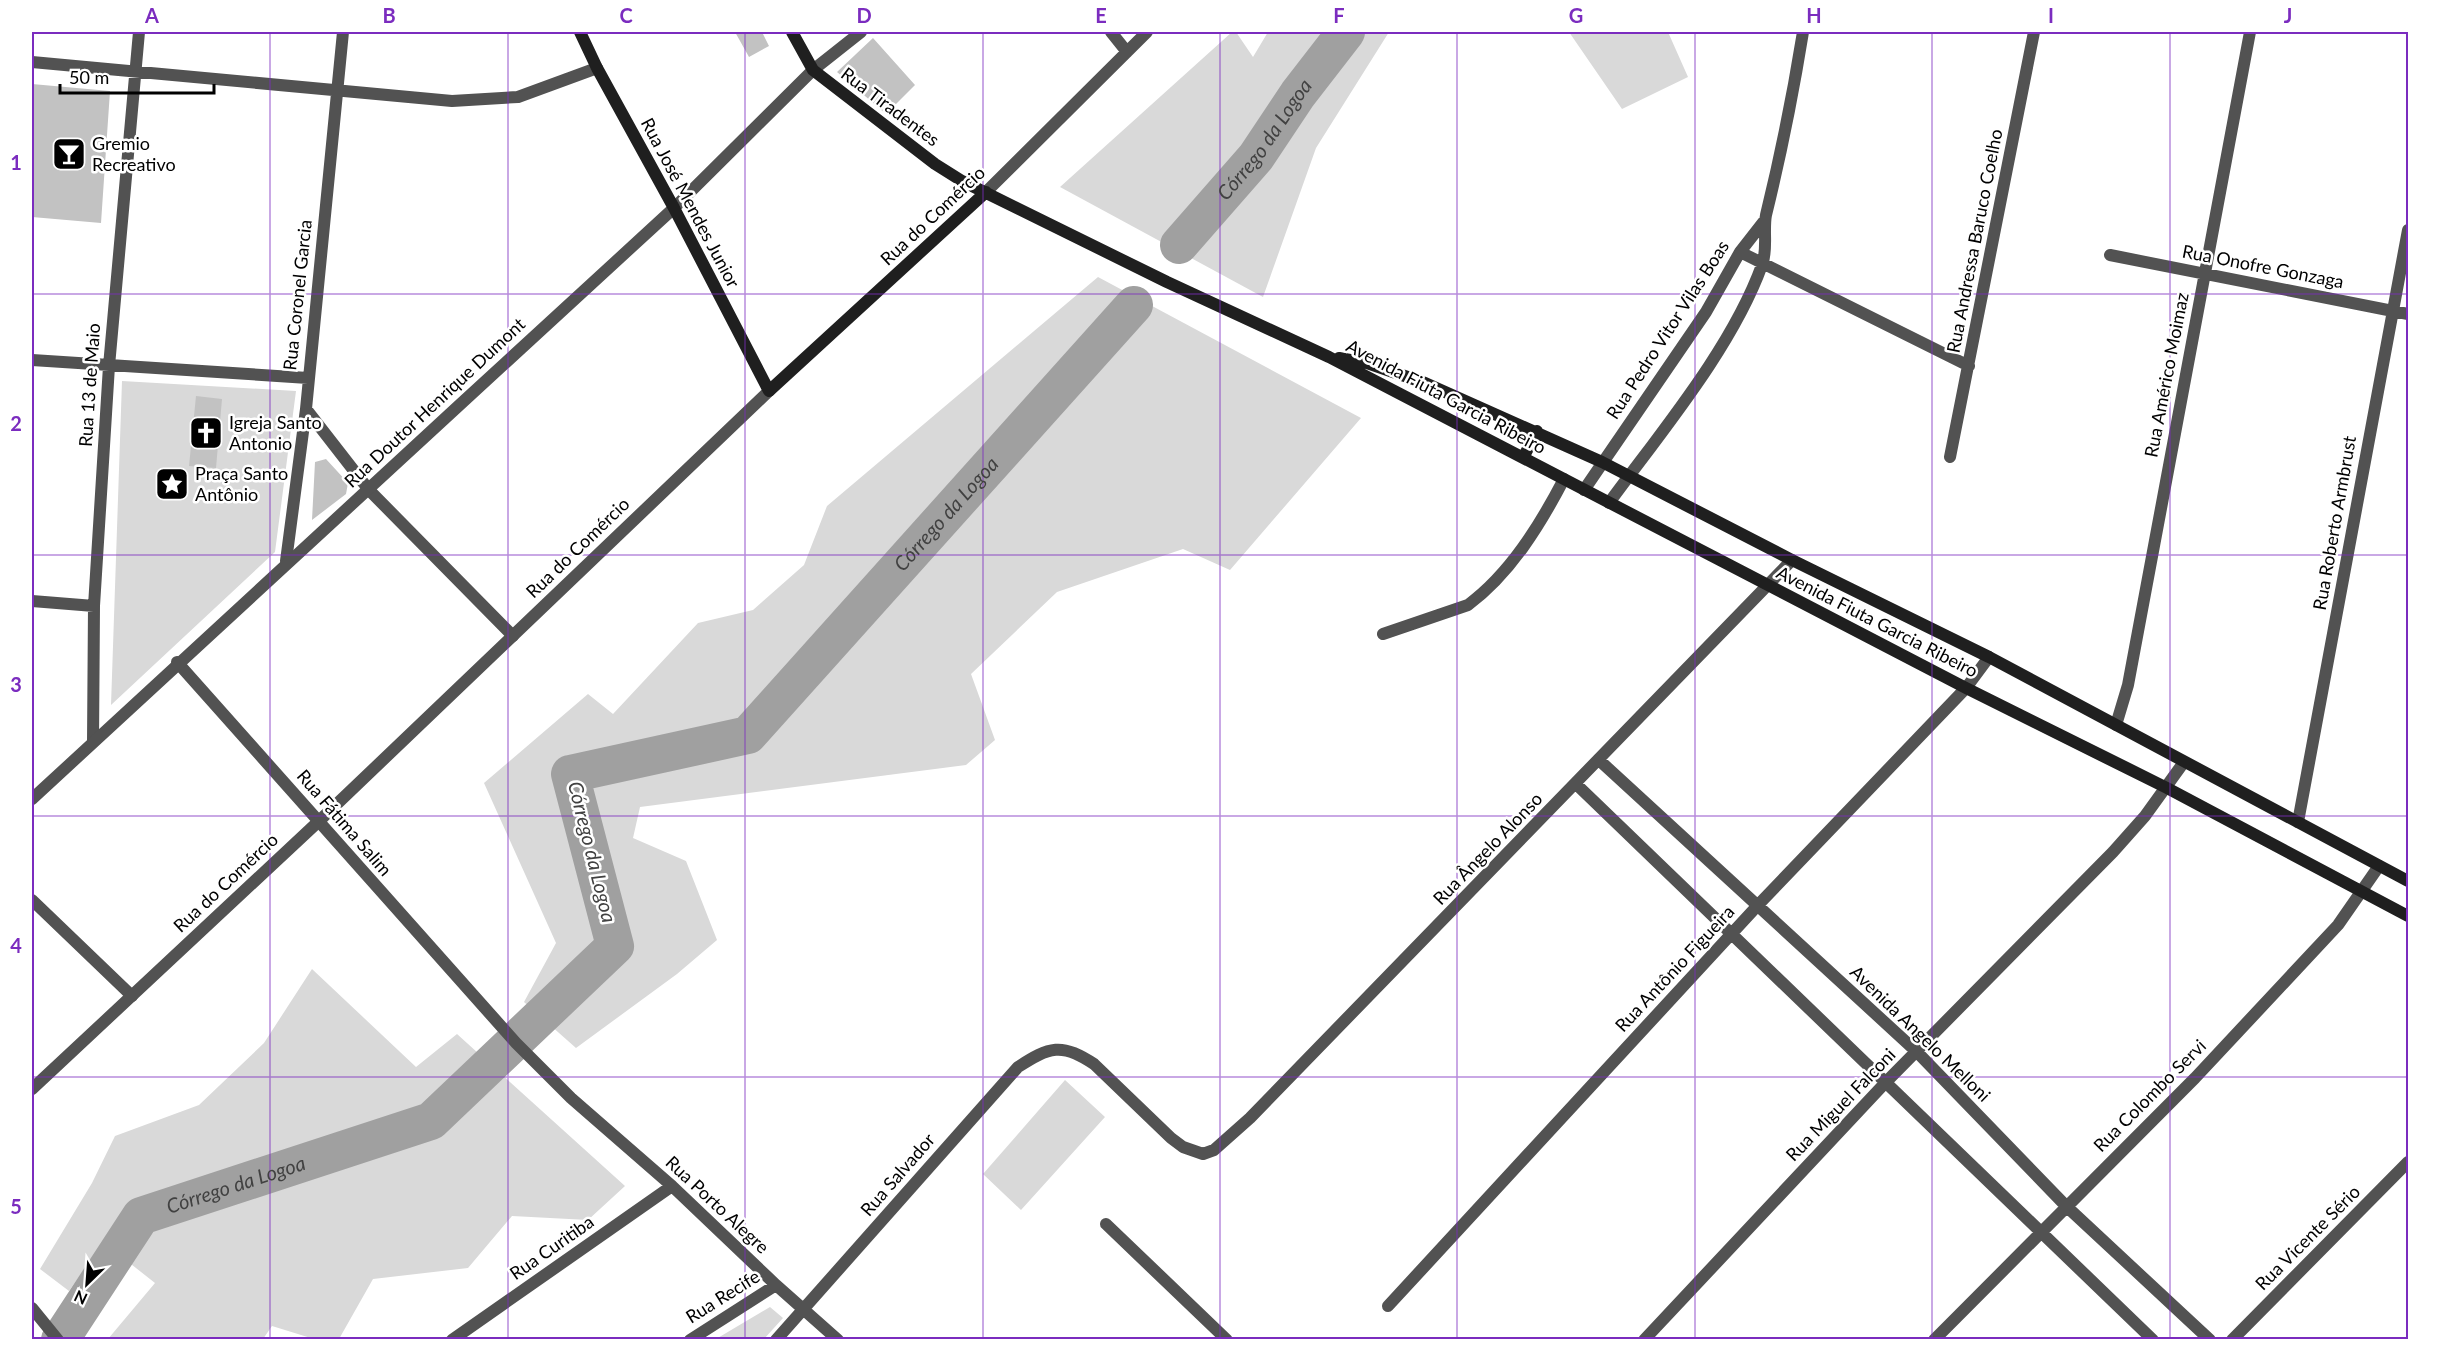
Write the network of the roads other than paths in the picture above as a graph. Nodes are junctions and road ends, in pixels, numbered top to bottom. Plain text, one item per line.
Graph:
1 (139, 32) edge
2 (343, 32) edge
3 (580, 32) edge
4 (792, 32) edge
5 (861, 32) edge
6 (1111, 32) edge
7 (1147, 32) edge
8 (1803, 32) edge
9 (2034, 32) edge
10 (2250, 32) edge
11 (1126, 52) junction
12 (32, 62) edge
13 (597, 68) junction
14 (813, 70) junction
15 (135, 72) junction
16 (337, 91) junction
17 (986, 192) junction
18 (674, 208) junction
19 (1766, 219) junction
20 (2409, 230) edge
21 (1740, 252) junction
22 (2110, 255) dead end
23 (1763, 263) junction
24 (2205, 273) junction
25 (2393, 311) junction
26 (2409, 314) edge
27 (1329, 357) junction
28 (32, 360) edge
29 (109, 366) junction
30 (1969, 366) junction
31 (308, 378) junction
32 (769, 392) junction
33 (306, 409) junction
34 (1537, 431) junction
35 (1950, 457) dead end
36 (1523, 458) junction
37 (1602, 462) junction
38 (1629, 476) junction
39 (1564, 479) junction
40 (369, 490) junction
41 (1584, 490) junction
42 (1609, 503) junction
43 (1792, 560) junction
44 (286, 561) junction
45 (1766, 585) junction
46 (32, 601) edge
47 (94, 606) junction
48 (1383, 634) dead end
49 (513, 636) junction
50 (1989, 657) junction
51 (177, 662) junction
52 (1966, 688) junction
53 (2116, 725) junction
54 (93, 742) junction
55 (1599, 760) junction
56 (2184, 762) junction
57 (1576, 784) junction
58 (2167, 788) junction
59 (32, 799) edge
60 (319, 821) junction
61 (2298, 822) junction
62 (2379, 866) junction
63 (2409, 881) edge
64 (2363, 892) junction
65 (32, 900) edge
66 (1759, 904) junction
67 (2409, 916) edge
68 (1733, 934) junction
69 (132, 996) junction
70 (1058, 1048) joint
71 (1917, 1052) junction
72 (1886, 1082) junction
73 (32, 1089) edge
74 (571, 1098) joint
75 (2409, 1162) edge
76 (672, 1186) junction
77 (2066, 1206) junction
78 (1107, 1224) dead end
79 (2039, 1232) junction
80 (776, 1285) junction
81 (1388, 1306) dead end
82 (32, 1308) edge
83 (804, 1308) junction
84 (58, 1340) edge
85 (452, 1340) edge
86 (690, 1340) edge
87 (776, 1340) edge
88 (838, 1340) edge
89 (1227, 1340) edge
90 (1644, 1340) edge
91 (1934, 1340) edge
92 (2152, 1340) edge
93 (2210, 1340) edge
94 (2232, 1340) edge

1 - 15 street, Rua 13 de Maio
2 - 16 street, Rua Coronel Garcia
3 - 13 main road, Rua José Mendes Junior
4 - 14 main road, Rua Tiradentes
5 - 14 street, Rua Doutor Henrique Dumont
6 - 11 street
7 - 11 street, Rua do Comércio
8 - 19 street, Rua Pedro Vitor Vilas Boas
9 - 30 street, Rua Andressa Baruco Coelho
10 - 24 street, Rua Américo Moimaz
11 - 17 street, Rua do Comércio
12 - 15 street
13 - 16 street
13 - 18 main road, Rua José Mendes Junior
14 - 17 main road, Rua Tiradentes
14 - 18 street, Rua Doutor Henrique Dumont
15 - 16 street
15 - 29 street, Rua 13 de Maio
16 - 31 street, Rua Coronel Garcia
17 - 27 main road, Avenida Fiuta Garcia Ribeiro
17 - 32 main road, Rua do Comércio
18 - 32 main road, Rua José Mendes Junior
18 - 40 street, Rua Doutor Henrique Dumont
19 - 21 street, Rua Pedro Vitor Vilas Boas
19 - 23 street, Rua Pedro Vitor Vilas Boas
20 - 25 street, Rua Roberto Armbrust
21 - 23 street
21 - 37 street, Rua Pedro Vitor Vilas Boas
22 - 24 street, Rua Onofre Gonzaga
23 - 30 street
23 - 38 street, Rua Pedro Vitor Vilas Boas
24 - 25 street, Rua Onofre Gonzaga
24 - 53 street, Rua Américo Moimaz
25 - 26 street, Rua Onofre Gonzaga
25 - 61 street, Rua Roberto Armbrust
27 - 34 main road, Avenida Fiuta Garcia Ribeiro
27 - 36 main road, Avenida Fiuta Garcia Ribeiro
28 - 29 street
29 - 31 street
29 - 47 street, Rua 13 de Maio
30 - 35 street, Rua Andressa Baruco Coelho
31 - 33 street, Rua Coronel Garcia
32 - 49 street, Rua do Comércio
33 - 40 street
33 - 44 street, Rua Coronel Garcia
34 - 36 main road
34 - 37 main road, Avenida Fiuta Garcia Ribeiro
36 - 39 main road, Avenida Fiuta Garcia Ribeiro
37 - 38 main road, Avenida Fiuta Garcia Ribeiro
37 - 41 street, Rua Pedro Vitor Vilas Boas
38 - 42 street, Rua Pedro Vitor Vilas Boas
38 - 43 main road, Avenida Fiuta Garcia Ribeiro
39 - 41 main road, Avenida Fiuta Garcia Ribeiro
39 - 48 street
40 - 44 street, Rua Doutor Henrique Dumont
40 - 49 street
41 - 42 main road, Avenida Fiuta Garcia Ribeiro
42 - 45 main road, Avenida Fiuta Garcia Ribeiro
43 - 45 street, Rua Ângelo Alonso
43 - 50 main road, Avenida Fiuta Garcia Ribeiro
44 - 51 street, Rua Doutor Henrique Dumont
45 - 52 main road, Avenida Fiuta Garcia Ribeiro
45 - 55 street, Rua Ângelo Alonso
46 - 47 street
47 - 54 street, Rua 13 de Maio
49 - 60 street, Rua do Comércio
50 - 52 street, Rua Antônio Figueira
50 - 53 main road, Avenida Fiuta Garcia Ribeiro
51 - 54 street, Rua Doutor Henrique Dumont
51 - 60 street, Rua Fátima Salim
52 - 58 main road, Avenida Fiuta Garcia Ribeiro
52 - 66 street, Rua Antônio Figueira
53 - 56 main road, Avenida Fiuta Garcia Ribeiro
54 - 59 street, Rua Doutor Henrique Dumont
55 - 57 street, Rua Ângelo Alonso
55 - 66 street, Avenida Angelo Melloni
56 - 58 street, Rua Miguel Falconi
56 - 61 main road, Avenida Fiuta Garcia Ribeiro
57 - 68 street
57 - 70 street, Rua Ângelo Alonso
58 - 64 main road, Avenida Fiuta Garcia Ribeiro
58 - 71 street, Rua Miguel Falconi
60 - 69 street, Rua do Comércio
60 - 74 street, Rua Fátima Salim
61 - 62 main road, Avenida Fiuta Garcia Ribeiro
62 - 63 main road, Avenida Fiuta Garcia Ribeiro
62 - 64 street, Rua Colombo Servi
64 - 67 main road, Avenida Fiuta Garcia Ribeiro
64 - 77 street, Rua Colombo Servi
65 - 69 street
66 - 68 street, Rua Antônio Figueira
66 - 71 street, Avenida Angelo Melloni
68 - 72 street
68 - 81 street, Rua Antônio Figueira
69 - 73 street, Rua do Comércio
70 - 83 street, Rua Salvador
71 - 72 street, Rua Miguel Falconi
71 - 77 street, Avenida Angelo Melloni
72 - 79 street
72 - 90 street, Rua Miguel Falconi
74 - 76 street, Rua Porto Alegre
75 - 94 street, Rua Vicente Sério
76 - 80 street, Rua Porto Alegre
76 - 85 street, Rua Curitiba
77 - 79 street, Rua Colombo Servi
77 - 93 street, Avenida Angelo Melloni
78 - 89 street
79 - 91 street, Rua Colombo Servi
79 - 92 street
80 - 83 street, Rua Porto Alegre
80 - 86 street, Rua Recife
82 - 84 street
83 - 87 street, Rua Salvador
83 - 88 street, Rua Porto Alegre

